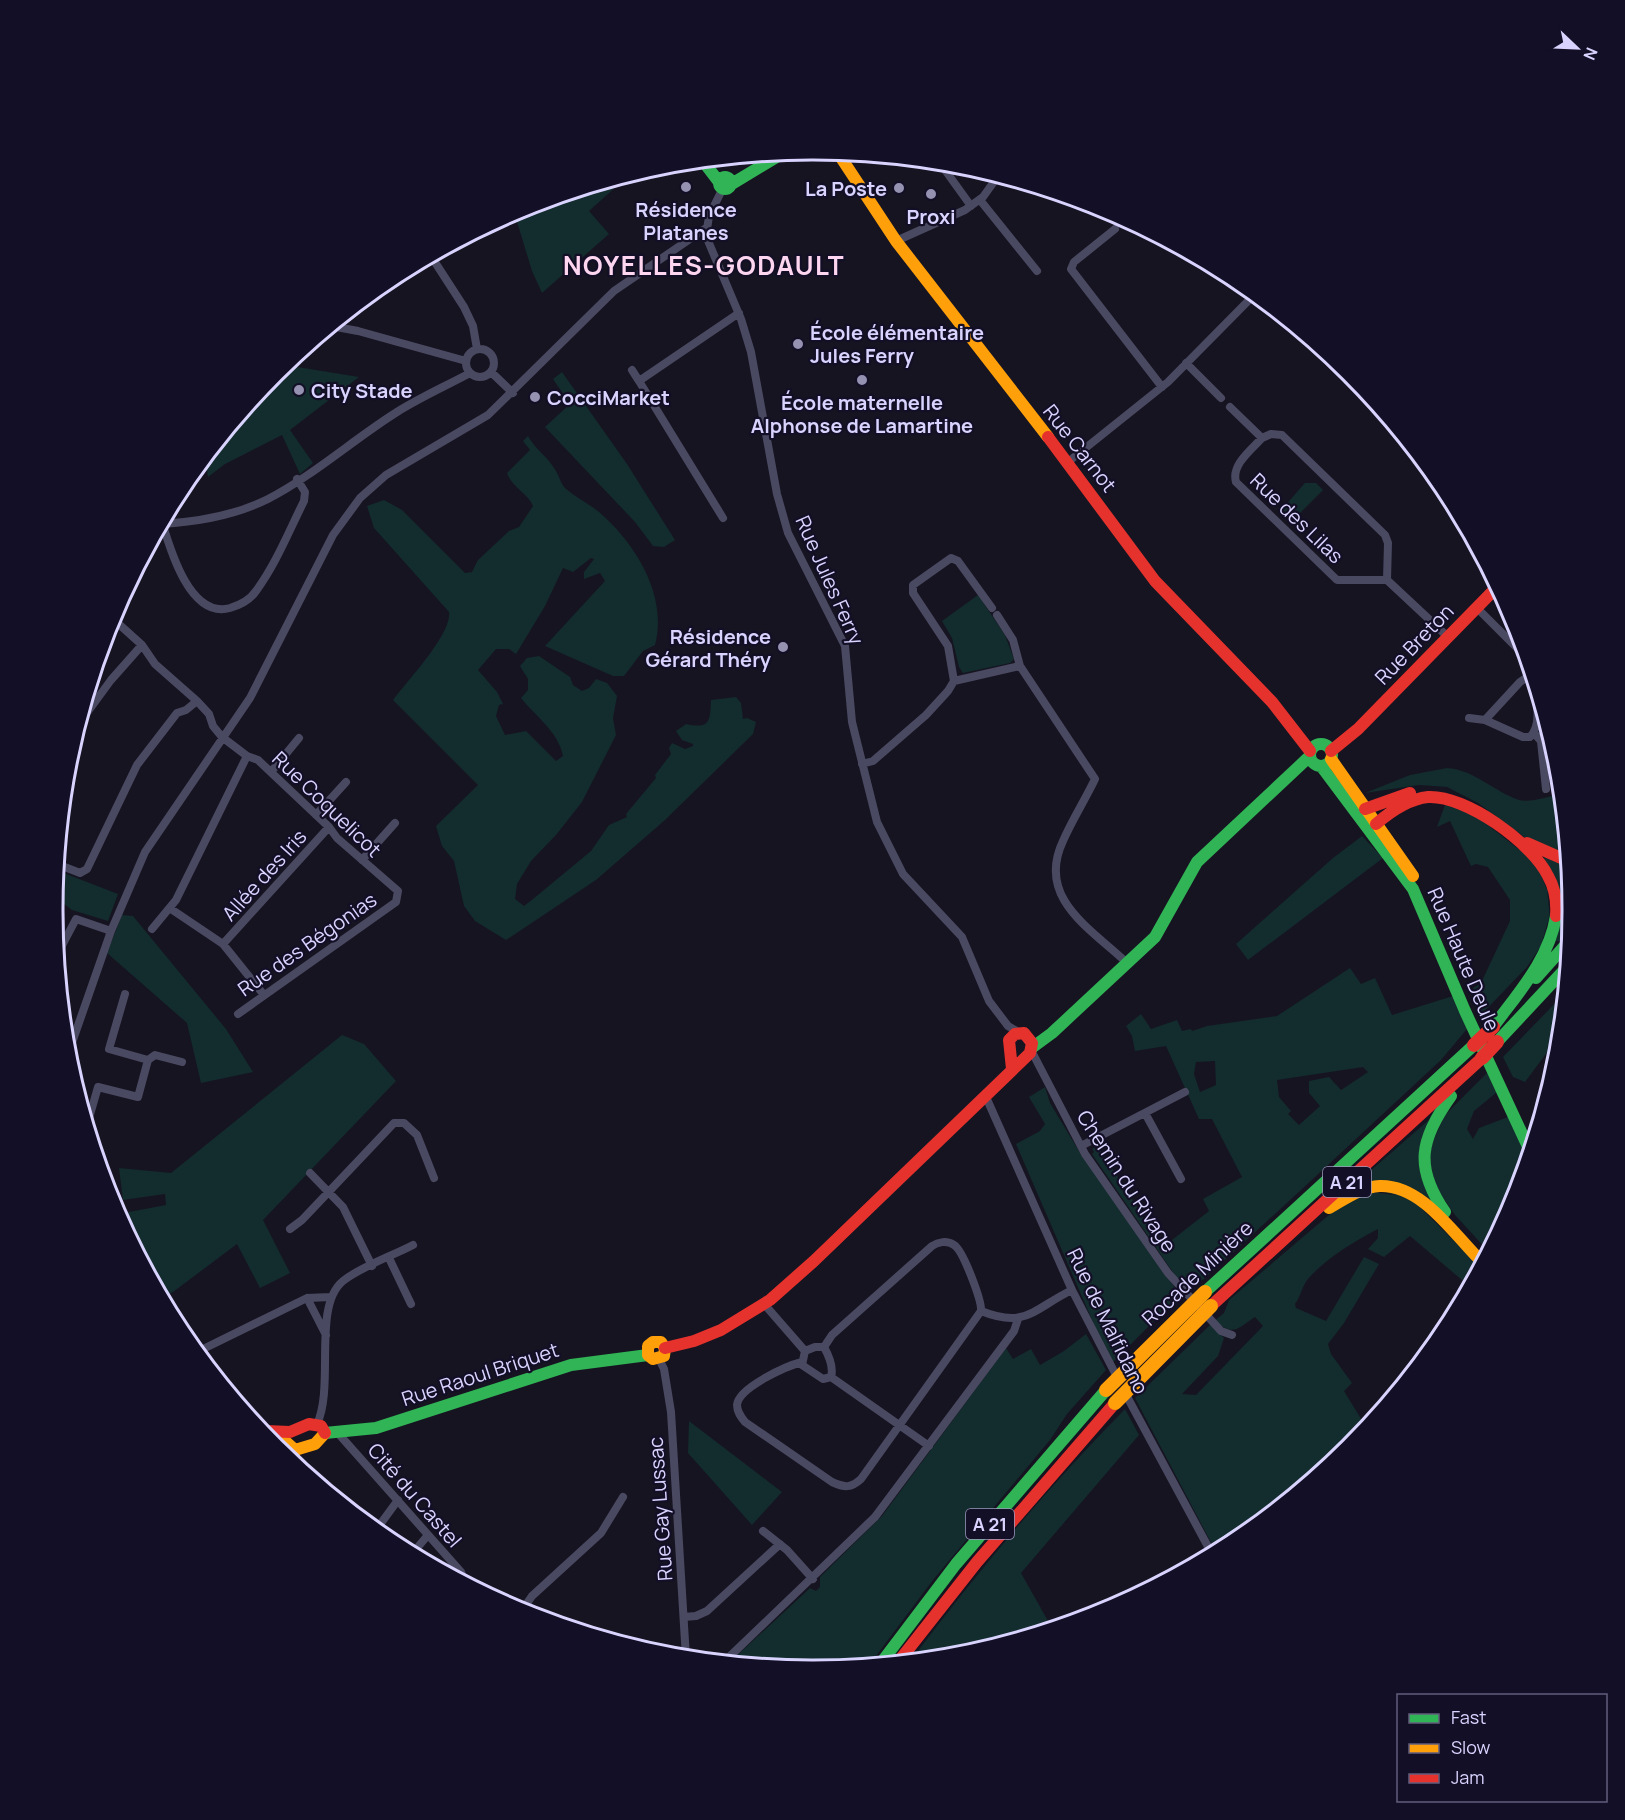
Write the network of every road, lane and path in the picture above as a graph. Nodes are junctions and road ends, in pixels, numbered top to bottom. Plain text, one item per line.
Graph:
1 (843, 161) edge
2 (768, 162) edge
3 (710, 168) edge
4 (948, 173) edge
5 (725, 182) junction
6 (993, 183) edge
7 (980, 200) junction
8 (972, 206) junction
9 (706, 228) junction
10 (1115, 229) dead end
11 (896, 241) junction
12 (435, 263) edge
13 (1037, 271) dead end
14 (1248, 301) edge
15 (739, 313) junction
16 (340, 328) edge
17 (477, 349) junction
18 (466, 361) junction
19 (1186, 363) junction
20 (632, 370) dead end
21 (491, 372) junction
22 (470, 373) junction
23 (639, 381) junction
24 (1162, 387) junction
25 (513, 393) junction
26 (1221, 398) dead end
27 (1230, 407) dead end
28 (1262, 438) junction
29 (1068, 462) junction
30 (297, 479) junction
31 (723, 518) dead end
32 (171, 523) edge
33 (165, 532) edge
34 (1388, 580) junction
35 (1491, 593) edge
36 (1477, 608) junction
37 (119, 625) edge
38 (1448, 637) junction
39 (1513, 644) edge
40 (142, 645) junction
41 (1020, 666) junction
42 (1525, 679) edge
43 (954, 681) junction
44 (197, 701) junction
45 (92, 706) edge
46 (1469, 718) dead end
47 (1485, 720) junction
48 (1537, 721) edge
49 (1534, 733) junction
50 (222, 737) junction
51 (299, 738) dead end
52 (247, 756) junction
53 (1317, 757) junction
54 (862, 764) junction
55 (271, 772) junction
56 (346, 782) dead end
57 (1546, 789) dead end
58 (1361, 812) junction
59 (316, 815) junction
60 (395, 823) dead end
61 (1376, 824) junction
62 (329, 827) junction
63 (1560, 858) edge
64 (362, 860) junction
65 (65, 867) edge
66 (396, 902) joint
67 (171, 909) junction
68 (152, 929) dead end
69 (111, 931) junction
70 (64, 941) edge
71 (223, 944) junction
72 (1560, 950) edge
73 (1127, 963) junction
74 (1559, 976) edge
75 (125, 994) dead end
76 (264, 995) junction
77 (238, 1014) dead end
78 (72, 1027) edge
79 (1492, 1027) junction
80 (1022, 1045) junction
81 (1482, 1058) junction
82 (148, 1060) junction
83 (182, 1062) dead end
84 (1185, 1092) dead end
85 (986, 1097) junction
86 (91, 1111) edge
87 (1145, 1113) junction
88 (1528, 1132) edge
89 (1525, 1141) edge
90 (1082, 1146) junction
91 (310, 1173) dead end
92 (434, 1178) dead end
93 (1181, 1179) dead end
94 (328, 1190) junction
95 (290, 1229) dead end
96 (1282, 1240) junction
97 (413, 1245) dead end
98 (1480, 1250) edge
99 (1477, 1257) edge
100 (389, 1258) junction
101 (372, 1266) junction
102 (1072, 1290) junction
103 (331, 1297) junction
104 (307, 1298) junction
105 (411, 1304) dead end
106 (764, 1304) junction
107 (981, 1311) junction
108 (1018, 1319) junction
109 (326, 1335) junction
110 (1232, 1335) dead end
111 (824, 1347) junction
112 (205, 1348) edge
113 (805, 1351) junction
114 (657, 1354) junction
115 (802, 1362) junction
116 (831, 1377) junction
117 (897, 1424) junction
118 (326, 1429) junction
119 (288, 1445) edge
120 (929, 1446) junction
121 (623, 1497) dead end
122 (398, 1500) junction
123 (381, 1523) edge
124 (763, 1531) dead end
125 (428, 1534) junction
126 (780, 1544) junction
127 (1208, 1546) edge
128 (418, 1547) edge
129 (460, 1571) edge
130 (813, 1579) junction
131 (527, 1603) edge
132 (684, 1617) junction
133 (686, 1648) edge
134 (905, 1654) edge
135 (731, 1655) edge
136 (887, 1655) edge

1 - 11 main road, Rue Carnot
2 - 5 main road
3 - 5 main road
4 - 8 street
5 - 9 street
6 - 7 street
7 - 8 street
7 - 13 street
8 - 11 street
9 - 15 street, Rue Jules Ferry
9 - 25 street
10 - 24 street
11 - 29 main road, Rue Carnot
12 - 17 street
14 - 19 street
15 - 23 street
15 - 54 street, Rue Jules Ferry
16 - 18 street
17 - 18 street
17 - 21 street
18 - 22 street
19 - 24 street
19 - 26 street
20 - 23 street
21 - 22 street
21 - 25 street
22 - 30 street
23 - 31 street
24 - 29 street
25 - 50 street
27 - 28 street
28 - 34 street
28 - 34 street, Rue des Lilas
29 - 53 main road, Rue Carnot
30 - 32 street
30 - 33 street
34 - 38 street
35 - 36 main road, Rue Breton
36 - 38 main road, Rue Breton
36 - 39 street
37 - 40 street
38 - 53 main road, Rue Breton
40 - 44 street
40 - 45 street
41 - 43 street
41 - 43 street
41 - 73 street
42 - 47 street
43 - 54 street
44 - 50 street
44 - 65 street
46 - 47 street
47 - 49 street
48 - 49 street
49 - 57 street
50 - 52 street, Rue Coquelicot
50 - 69 street
51 - 55 street
52 - 55 street, Rue Coquelicot
52 - 67 street
53 - 58 main road, Rue Haute Deule
53 - 58 main road, Rue Haute Deule
53 - 73 main road, Rue Breton
54 - 80 street, Rue Jules Ferry
55 - 59 street, Rue Coquelicot
56 - 59 street
58 - 61 main road, Rue Haute Deule
58 - 63 main road
58 - 89 main road, Rue Haute Deule
59 - 62 street, Rue Coquelicot
60 - 64 street
61 - 79 main road
61 - 88 main road, Rue Haute Deule
62 - 64 street, Rue Coquelicot
62 - 71 street, Allée des Iris
64 - 66 street, Rue Coquelicot
66 - 76 street, Rue des Bégonias
67 - 68 street
67 - 71 street
69 - 70 street
69 - 78 street
71 - 76 street
72 - 79 main road, Rocade Minière / A 21
73 - 80 main road, Rue Raoul Briquet
74 - 81 main road, Rocade Minière / A 21, bridge
75 - 82 street
76 - 77 street, Rue des Bégonias
79 - 136 main road, Rocade Minière / A 21, bridge
80 - 85 main road, Rue Raoul Briquet
80 - 90 street, Chemin du Rivage
81 - 96 main road, Rocade Minière / A 21
81 - 98 main road
82 - 83 street
82 - 86 street
84 - 87 street
85 - 102 street, Rue de Malfidano
85 - 106 main road, Rue Raoul Briquet
87 - 90 street
87 - 93 street
90 - 110 street, Chemin du Rivage
91 - 94 street
92 - 94 street
94 - 95 street
94 - 101 street
96 - 99 main road
96 - 134 main road, Rocade Minière / A 21, bridge
97 - 100 street
100 - 101 street
100 - 105 street
101 - 103 street
102 - 108 street
102 - 127 street, Rue de Malfidano
103 - 104 street
103 - 109 street
104 - 109 street
104 - 112 street
106 - 113 street
106 - 114 main road, Rue Raoul Briquet
107 - 108 street
107 - 111 street
107 - 117 street
108 - 120 street
109 - 118 street
111 - 113 street
111 - 116 street
113 - 115 street
114 - 118 main road, Rue Raoul Briquet
114 - 132 street, Rue Gay Lussac
115 - 116 street
115 - 117 street
116 - 117 street
117 - 120 street
118 - 119 main road, Rue Raoul Briquet
118 - 119 main road, Rue Raoul Briquet
118 - 122 street, Cité du Castel
120 - 130 street
121 - 131 street
122 - 123 street
122 - 125 street, Cité du Castel
124 - 126 street
125 - 128 street
125 - 129 street, Cité du Castel
126 - 130 street
126 - 132 street
130 - 135 street
132 - 133 street, Rue Gay Lussac

